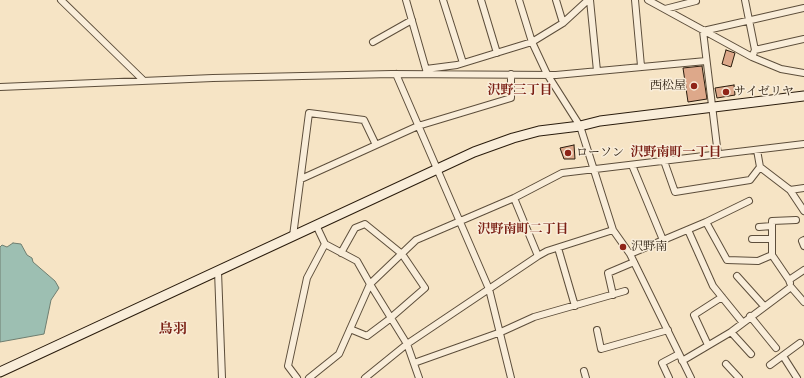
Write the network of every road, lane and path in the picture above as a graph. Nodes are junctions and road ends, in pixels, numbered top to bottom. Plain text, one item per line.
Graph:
1 (61, 0) edge
2 (406, 0) edge
3 (443, 0) edge
4 (481, 0) edge
5 (519, 0) edge
6 (556, 0) edge
7 (589, 0) edge
8 (635, 0) edge
9 (648, 0) edge
10 (697, 0) edge
11 (745, 0) edge
12 (804, 8) edge
13 (665, 9) junction
14 (412, 20) junction
15 (749, 20) junction
16 (563, 23) junction
17 (703, 31) junction
18 (804, 39) edge
19 (373, 42) dead end
20 (532, 42) junction
21 (755, 50) junction
22 (498, 53) junction
23 (752, 56) junction
24 (706, 61) junction
25 (463, 63) junction
26 (641, 66) junction
27 (597, 70) junction
28 (427, 72) junction
29 (804, 73) edge
30 (396, 74) junction
31 (511, 74) junction
32 (547, 74) junction
33 (142, 79) junction
34 (0, 87) edge
35 (804, 96) edge
36 (711, 108) junction
37 (418, 126) junction
38 (580, 126) junction
39 (804, 144) edge
40 (376, 145) junction
41 (757, 150) junction
42 (718, 155) junction
43 (664, 161) junction
44 (632, 165) junction
45 (760, 167) junction
46 (436, 170) junction
47 (595, 170) junction
48 (301, 179) junction
49 (804, 188) edge
50 (790, 190) junction
51 (514, 198) junction
52 (749, 201) dead end
53 (804, 211) edge
54 (796, 220) dead end
55 (459, 221) junction
56 (706, 222) junction
57 (316, 225) junction
58 (772, 226) junction
59 (759, 227) dead end
60 (613, 230) junction
61 (688, 230) junction
62 (293, 236) junction
63 (752, 239) dead end
64 (771, 239) junction
65 (663, 240) junction
66 (804, 240) edge
67 (325, 244) junction
68 (804, 246) edge
69 (558, 248) junction
70 (341, 253) junction
71 (402, 254) junction
72 (630, 254) junction
73 (772, 254) junction
74 (538, 256) junction
75 (634, 262) junction
76 (804, 270) edge
77 (218, 271) junction
78 (737, 276) dead end
79 (790, 283) junction
80 (370, 284) junction
81 (489, 289) junction
82 (625, 291) dead end
83 (613, 295) junction
84 (722, 297) junction
85 (804, 302) edge
86 (575, 306) junction
87 (764, 306) junction
88 (750, 316) junction
89 (390, 317) junction
90 (743, 323) junction
91 (350, 329) junction
92 (597, 330) dead end
93 (668, 330) junction
94 (501, 332) junction
95 (731, 332) junction
96 (800, 343) dead end
97 (407, 344) junction
98 (708, 345) junction
99 (776, 348) dead end
100 (679, 354) junction
101 (751, 354) dead end
102 (783, 356) junction
103 (682, 361) junction
104 (414, 363) junction
105 (726, 364) dead end
106 (770, 365) dead end
107 (584, 371) dead end
108 (0, 372) edge
109 (222, 378) edge
110 (297, 378) edge
111 (308, 378) edge
112 (365, 378) edge
113 (419, 378) edge
114 (511, 378) edge
115 (586, 378) edge
116 (668, 378) edge
117 (691, 378) edge
118 (739, 378) edge
119 (797, 378) edge

1 - 33 street
2 - 14 street
3 - 25 street
4 - 22 street
5 - 20 street
6 - 16 street
7 - 16 street
7 - 27 street
8 - 26 street
9 - 13 street
10 - 13 street
11 - 15 street
12 - 15 street
13 - 17 street
14 - 19 street
14 - 28 street
15 - 17 street
15 - 21 street
16 - 20 street
17 - 23 street
17 - 24 street
18 - 21 street
20 - 22 street
20 - 32 street
21 - 23 street
22 - 25 street
23 - 29 street
24 - 26 street
24 - 36 street
25 - 28 street
26 - 27 street
27 - 32 street
28 - 30 street
28 - 31 street
30 - 33 street
30 - 37 street
31 - 32 street
31 - 37 street
32 - 38 street
33 - 34 street
35 - 36 street
36 - 38 street
36 - 42 street
37 - 40 street
37 - 46 street
38 - 46 street
38 - 47 street
39 - 41 street
40 - 48 street
40 - 48 street
41 - 42 street
41 - 45 street
42 - 43 street
43 - 44 street
43 - 45 street
44 - 47 street
44 - 65 street
45 - 50 street
46 - 55 street
46 - 57 street
47 - 51 street
47 - 60 street
48 - 62 street
49 - 50 street
50 - 53 street
51 - 55 street
51 - 74 street
52 - 56 street
54 - 58 street
55 - 71 street
55 - 81 street
56 - 61 street
56 - 73 street
57 - 62 street
57 - 67 street
58 - 59 street
58 - 64 street
60 - 69 street
60 - 72 street
61 - 65 street
61 - 84 street
62 - 77 street
63 - 64 street
64 - 73 street
65 - 72 street
66 - 68 street
67 - 70 street
67 - 110 street
69 - 74 street
69 - 86 street
70 - 71 street
70 - 80 street
71 - 80 street
71 - 89 street
72 - 75 street
73 - 79 street
74 - 81 street
75 - 83 street
75 - 93 street
76 - 79 street
77 - 108 street
77 - 109 street
78 - 87 street
79 - 85 street
79 - 87 street
80 - 89 street
80 - 91 street
81 - 94 street
81 - 97 street
82 - 83 street
83 - 86 street
84 - 90 street
84 - 98 street
86 - 94 street
87 - 88 street
88 - 90 street
88 - 99 street
89 - 91 street
89 - 97 street
90 - 95 street
91 - 111 street
92 - 93 street
93 - 100 street
94 - 104 street
94 - 114 street
95 - 98 street
95 - 101 street
96 - 102 street
97 - 104 street
97 - 112 street
98 - 103 street
100 - 103 street
100 - 116 street
102 - 106 street
102 - 119 street
103 - 117 street
104 - 113 street
105 - 118 street
107 - 115 street

